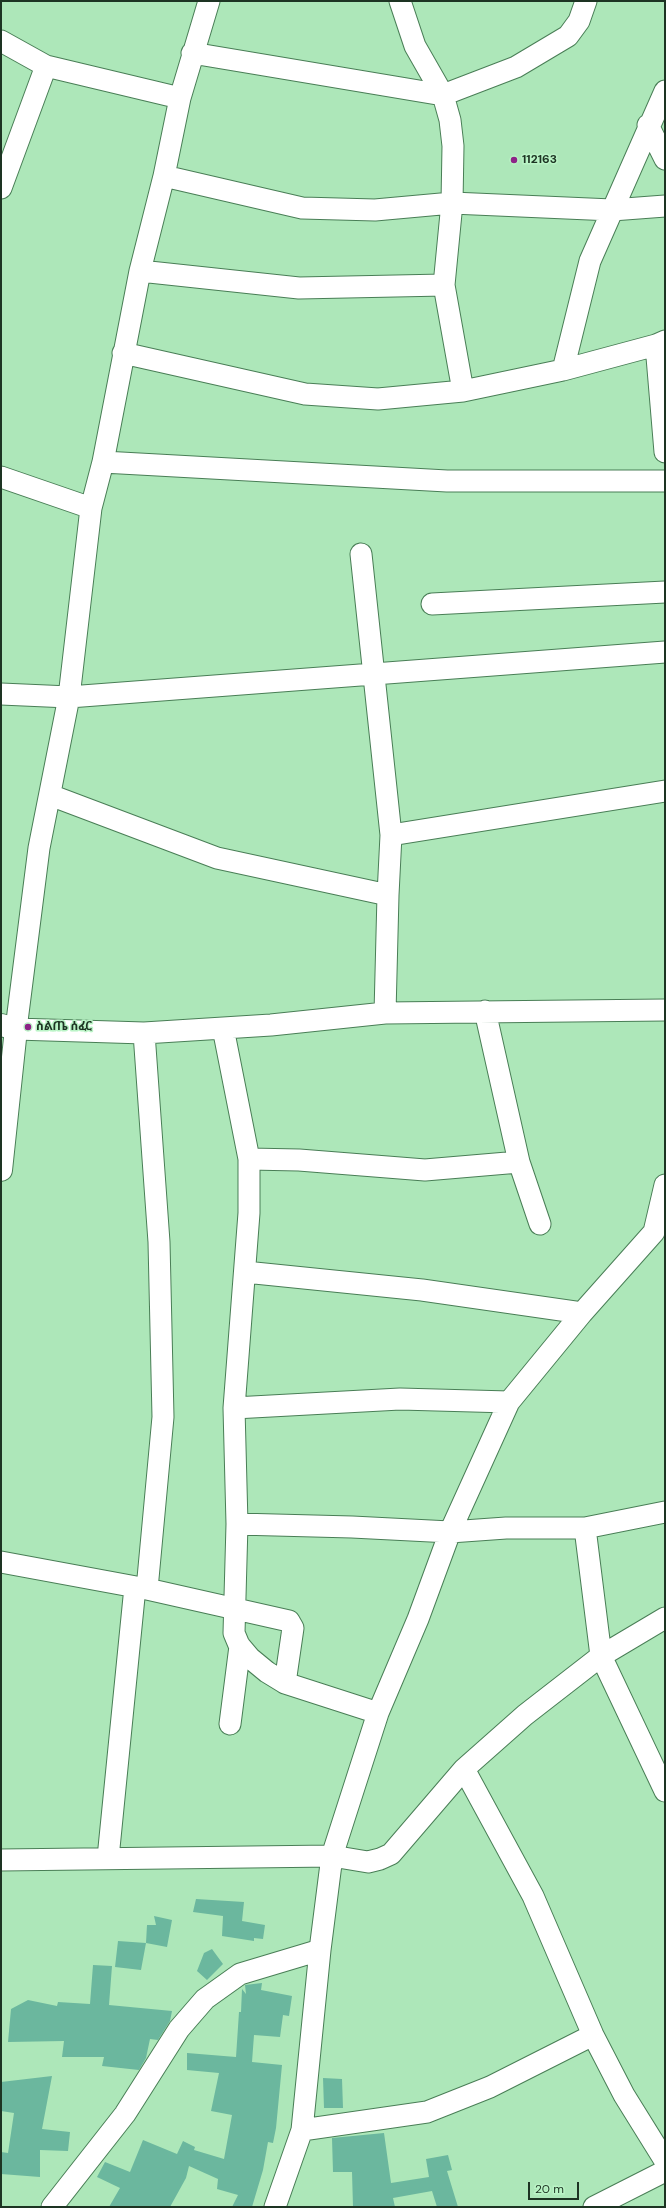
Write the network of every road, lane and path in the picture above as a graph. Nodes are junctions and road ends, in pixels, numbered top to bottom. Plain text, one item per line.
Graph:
1 (209, 1) edge
2 (400, 1) edge
3 (586, 1) edge
4 (1, 41) edge
5 (192, 53) junction
6 (46, 66) junction
7 (665, 91) edge
8 (443, 95) junction
9 (180, 98) junction
10 (648, 125) junction
11 (665, 159) edge
12 (164, 176) junction
13 (1, 188) edge
14 (452, 203) junction
15 (665, 206) edge
16 (612, 210) junction
17 (140, 271) junction
18 (444, 285) junction
19 (661, 343) edge
20 (123, 353) junction
21 (563, 370) junction
22 (463, 391) junction
23 (665, 452) edge
24 (103, 462) junction
25 (1, 477) edge
26 (665, 481) edge
27 (91, 508) junction
28 (361, 554) dead end
29 (665, 592) edge
30 (432, 604) dead end
31 (665, 652) edge
32 (373, 676) junction
33 (1, 694) edge
34 (68, 697) junction
35 (665, 791) edge
36 (50, 795) junction
37 (391, 835) junction
38 (388, 895) junction
39 (665, 1010) edge
40 (485, 1011) junction
41 (385, 1013) junction
42 (8, 1027) edge
43 (223, 1028) junction
44 (144, 1033) junction
45 (249, 1159) junction
46 (519, 1162) junction
47 (1, 1170) edge
48 (665, 1185) edge
49 (662, 1207) edge
50 (540, 1224) dead end
51 (660, 1238) edge
52 (245, 1272) junction
53 (582, 1312) junction
54 (509, 1402) junction
55 (234, 1408) junction
56 (665, 1512) edge
57 (238, 1524) junction
58 (586, 1528) junction
59 (450, 1532) junction
60 (1, 1562) edge
61 (141, 1588) junction
62 (236, 1608) junction
63 (665, 1618) edge
64 (240, 1646) junction
65 (601, 1656) junction
66 (285, 1683) junction
67 (378, 1712) junction
68 (230, 1724) dead end
69 (464, 1769) junction
70 (665, 1791) edge
71 (332, 1856) junction
72 (108, 1858) junction
73 (1, 1860) edge
74 (320, 1950) junction
75 (593, 2035) junction
76 (302, 2130) junction
77 (665, 2161) edge
78 (665, 2172) edge
79 (52, 2207) edge
80 (275, 2207) edge
81 (594, 2207) edge

1 - 5 street
2 - 8 street
3 - 8 street
4 - 6 street
5 - 8 street
5 - 9 street
6 - 9 street
6 - 13 street
7 - 10 street
8 - 14 street
9 - 12 street
10 - 11 street
10 - 16 street
12 - 14 street
12 - 17 street
14 - 16 street
14 - 18 street
15 - 16 street
16 - 21 street
17 - 18 street
17 - 20 street
18 - 22 street
19 - 21 street
19 - 23 street
20 - 22 street
20 - 24 street
21 - 22 street
24 - 26 street
24 - 27 street
25 - 27 street
27 - 34 street
28 - 32 street
29 - 30 street
31 - 32 street
32 - 34 street
32 - 37 street
33 - 34 street
34 - 36 street
35 - 37 street
36 - 38 street
36 - 42 street
37 - 38 street
38 - 41 street
39 - 40 street
40 - 41 street
40 - 46 street
41 - 43 street
42 - 44 street
42 - 47 street
43 - 44 street
43 - 45 street
44 - 61 street
45 - 46 street
45 - 52 street
46 - 50 street
48 - 49 street
49 - 51 street
51 - 53 street
52 - 53 street
52 - 55 street
53 - 54 street
54 - 55 street
54 - 59 street
55 - 57 street
56 - 58 street
57 - 59 street
57 - 62 street
58 - 59 street
58 - 65 street
59 - 67 street
60 - 61 street
61 - 62 street
61 - 72 street
62 - 64 street
62 - 66 street
63 - 65 street
64 - 66 street
64 - 68 street
65 - 69 street
65 - 70 street
66 - 67 street
67 - 71 street
69 - 71 street
69 - 75 street
71 - 72 street
71 - 74 street
72 - 73 street
74 - 76 street
74 - 79 street
75 - 76 street
75 - 77 street
76 - 80 street
78 - 81 street

